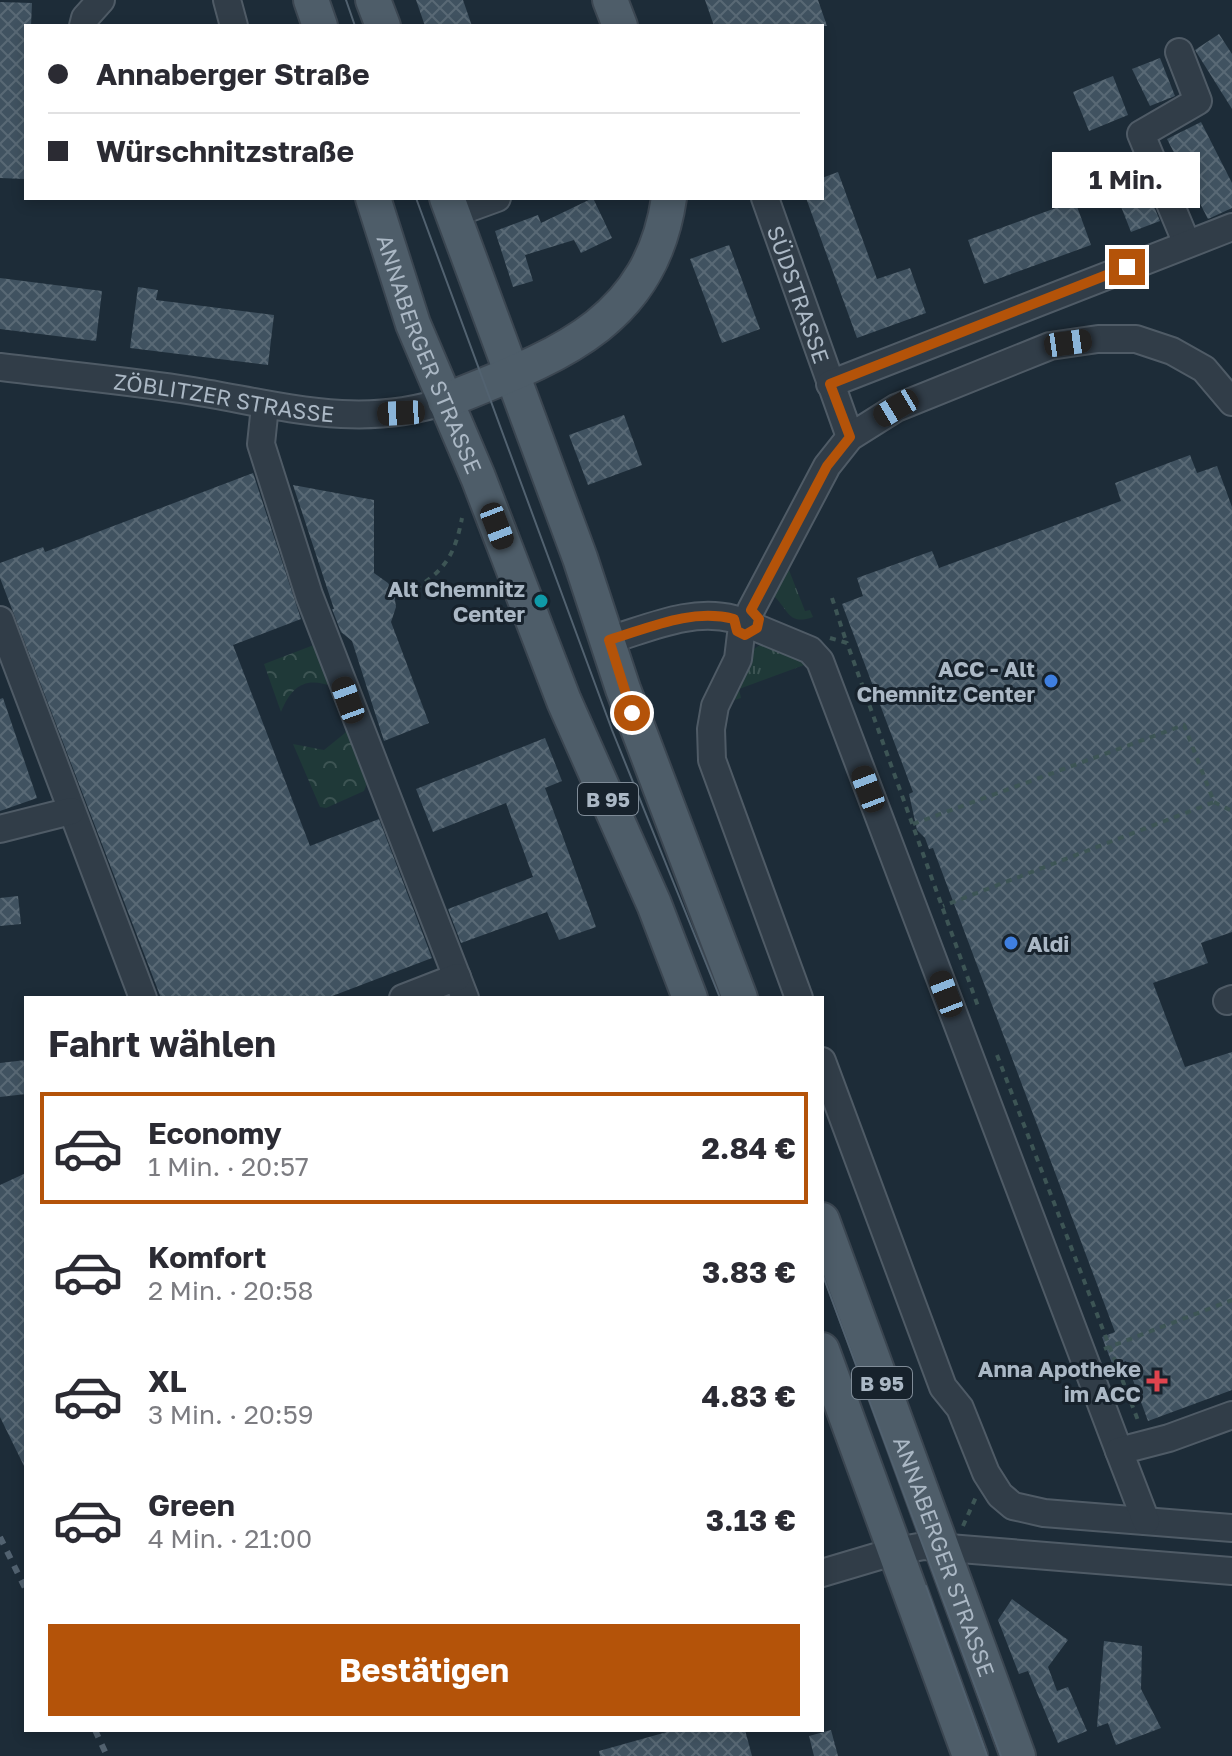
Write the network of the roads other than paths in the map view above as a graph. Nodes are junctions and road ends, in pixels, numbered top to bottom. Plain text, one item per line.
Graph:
1 (101, 0) edge
2 (227, 0) edge
3 (311, 0) edge
4 (373, 0) edge
5 (610, 0) edge
6 (84, 24) edge
7 (233, 24) edge
8 (319, 24) edge
9 (382, 24) edge
10 (619, 24) edge
11 (1179, 52) dead end
12 (374, 200) edge
13 (485, 200) edge
14 (669, 200) edge
15 (766, 200) edge
16 (450, 206) edge
17 (1232, 227) edge
18 (1187, 244) junction
19 (0, 367) edge
20 (512, 373) junction
21 (830, 384) junction
22 (445, 401) junction
23 (1232, 402) edge
24 (265, 406) junction
25 (850, 437) junction
26 (746, 623) junction
27 (1, 627) edge
28 (609, 640) junction
29 (71, 811) junction
30 (0, 829) edge
31 (461, 988) edge
32 (142, 996) edge
33 (415, 996) edge
34 (689, 996) edge
35 (739, 996) edge
36 (798, 996) edge
37 (824, 1066) edge
38 (824, 1226) edge
39 (824, 1354) edge
40 (1232, 1415) edge
41 (1119, 1451) junction
42 (1146, 1521) junction
43 (1232, 1528) edge
44 (931, 1549) junction
45 (1232, 1571) edge
46 (824, 1573) edge
47 (970, 1756) edge
48 (1001, 1756) edge
49 (1018, 1756) edge

1 - 6 street
2 - 7 street
3 - 8 main road
4 - 9 main road
5 - 10 main road
11 - 18 street
12 - 22 main road, ANNABERGER STRASSE / B 95
13 - 16 street
14 - 20 main road
15 - 21 street, SÜDSTRASSE
16 - 20 main road, B 95
17 - 18 street
18 - 21 street
19 - 24 street, ZÖBLITZER STRASSE
20 - 22 main road
20 - 28 main road, B 95
21 - 25 street, SÜDSTRASSE
22 - 24 street, ZÖBLITZER STRASSE
22 - 34 main road, ANNABERGER STRASSE / B 95
23 - 25 street
24 - 31 street
25 - 26 street
26 - 28 street
26 - 36 street
26 - 41 street
27 - 29 street
28 - 35 main road, B 95
29 - 30 street
29 - 32 street
31 - 33 street
37 - 42 street
38 - 44 main road, ANNABERGER STRASSE / B 95
39 - 44 main road, ANNABERGER STRASSE / B 95
40 - 41 street
41 - 42 street
42 - 43 street
44 - 45 street
44 - 46 street
44 - 47 main road, ANNABERGER STRASSE / B 95
44 - 48 street, B 95
44 - 49 main road, ANNABERGER STRASSE / B 95

